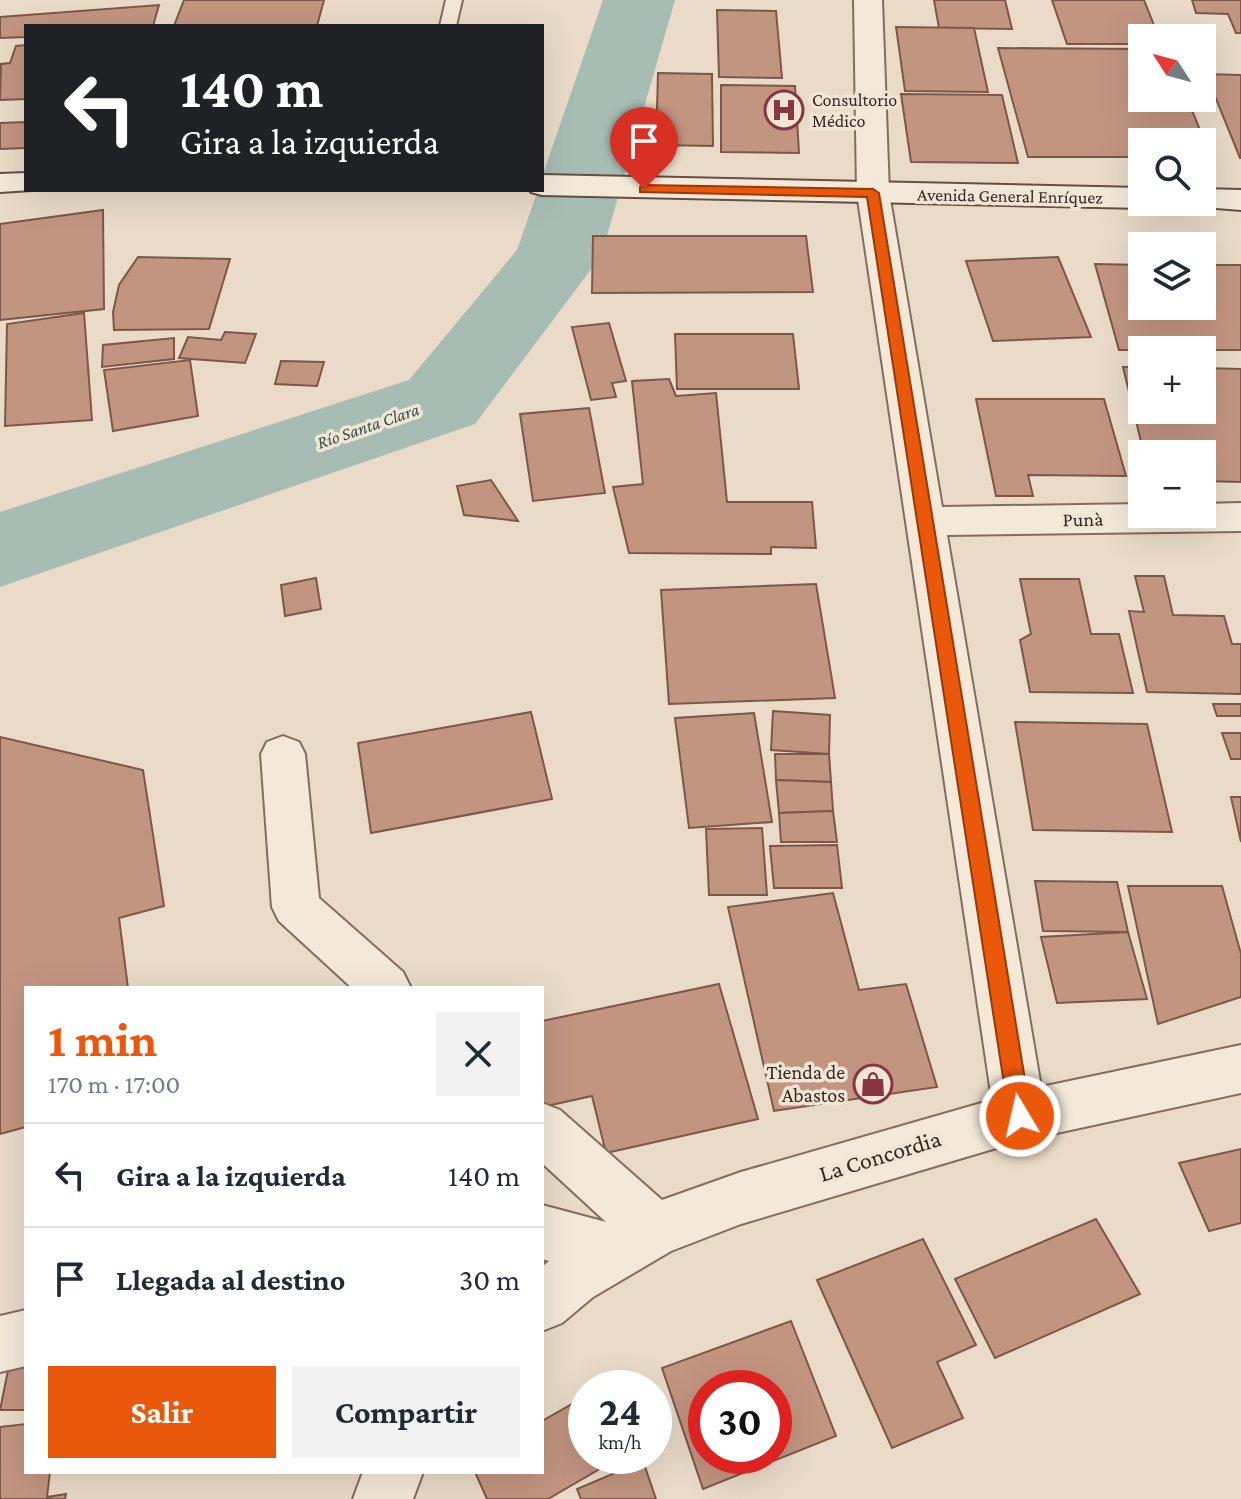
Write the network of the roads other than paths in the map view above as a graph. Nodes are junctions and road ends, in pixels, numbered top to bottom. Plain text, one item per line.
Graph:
1 (454, 0) edge
2 (868, 0) edge
3 (448, 24) edge
4 (24, 182) edge
5 (0, 183) edge
6 (544, 185) edge
7 (873, 193) junction
8 (1128, 198) edge
9 (1216, 199) edge
10 (1241, 200) edge
11 (1241, 517) edge
12 (925, 521) junction
13 (283, 754) dead end
14 (384, 986) edge
15 (1241, 1069) edge
16 (1020, 1116) junction
17 (544, 1130) edge
18 (544, 1232) edge
19 (636, 1241) junction
20 (544, 1301) edge
21 (24, 1338) edge
22 (0, 1344) edge
23 (392, 1474) edge
24 (383, 1499) edge

1 - 3 lane
2 - 7 street
4 - 5 street
6 - 7 street, Avenida General Enríquez
7 - 8 street, Avenida General Enríquez
7 - 12 street
9 - 10 street
11 - 12 street, Punà
12 - 16 street
13 - 14 street
15 - 16 street, La Concordia
16 - 19 street, La Concordia
17 - 19 street
18 - 19 street
19 - 20 street, La Concordia
21 - 22 street
23 - 24 street

